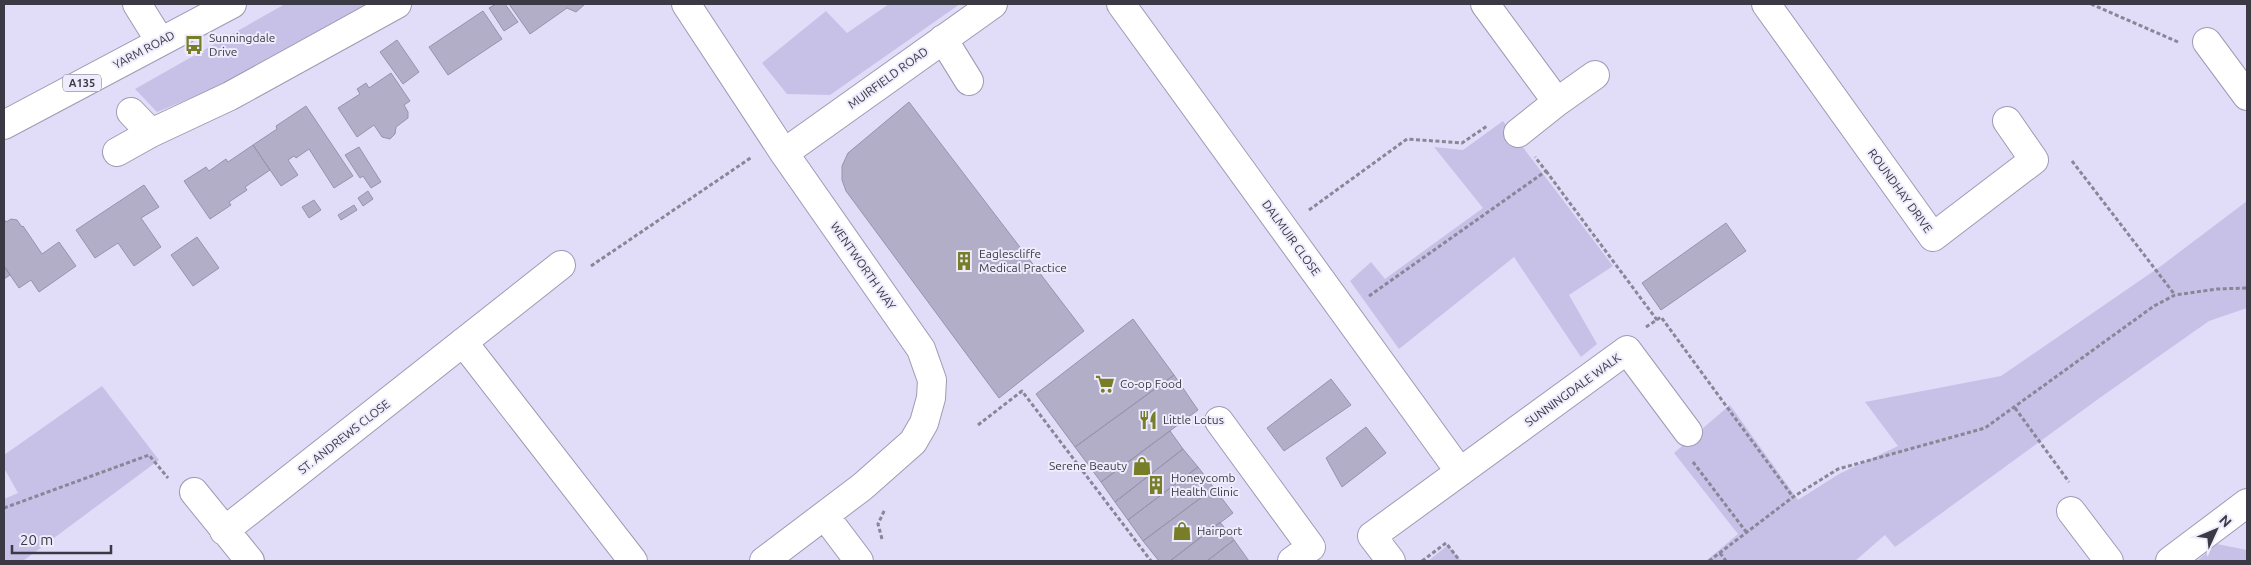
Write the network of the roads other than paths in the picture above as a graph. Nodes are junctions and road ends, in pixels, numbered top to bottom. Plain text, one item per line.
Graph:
1 (137, 4) edge
2 (232, 4) edge
3 (398, 4) edge
4 (686, 4) edge
5 (993, 4) edge
6 (1122, 4) edge
7 (1485, 4) edge
8 (1766, 4) edge
9 (943, 39) junction
10 (160, 41) junction
11 (2196, 43) road end
12 (2239, 68) edge
13 (1595, 75) dead end
14 (969, 81) dead end
15 (2247, 96) edge
16 (1557, 102) junction
17 (130, 112) dead end
18 (2008, 121) dead end
19 (4, 125) edge
20 (150, 133) junction
21 (1518, 133) road end
22 (117, 152) dead end
23 (784, 153) junction
24 (561, 265) road end
25 (464, 342) junction
26 (1219, 421) dead end
27 (1688, 432) road end
28 (1460, 472) junction
29 (194, 492) road end
30 (2071, 498) road end
31 (825, 516) junction
32 (2243, 516) edge
33 (224, 531) junction
34 (250, 561) edge
35 (633, 561) edge
36 (764, 561) edge
37 (859, 561) edge
38 (1292, 561) edge
39 (1391, 561) edge
40 (2109, 561) edge
41 (2170, 561) edge

1 - 10 street
2 - 10 street, YARM ROAD / A135
3 - 20 street
4 - 23 street, WENTWORTH WAY
5 - 9 street, MUIRFIELD ROAD
6 - 28 street, DALMUIR CLOSE
7 - 16 street
8 - 18 street, ROUNDHAY DRIVE
9 - 14 street
9 - 23 street, MUIRFIELD ROAD
10 - 19 street, YARM ROAD / A135
11 - 12 street
12 - 15 street
13 - 16 street
16 - 21 street
17 - 20 street
20 - 22 street
23 - 31 street, WENTWORTH WAY
24 - 25 street, ST. ANDREWS CLOSE
25 - 33 street, ST. ANDREWS CLOSE
25 - 35 street
26 - 38 street
27 - 28 street, SUNNINGDALE WALK
28 - 39 street, SUNNINGDALE WALK
29 - 33 street
30 - 40 street
31 - 36 street, WENTWORTH WAY
31 - 37 street
32 - 41 street
33 - 34 street

